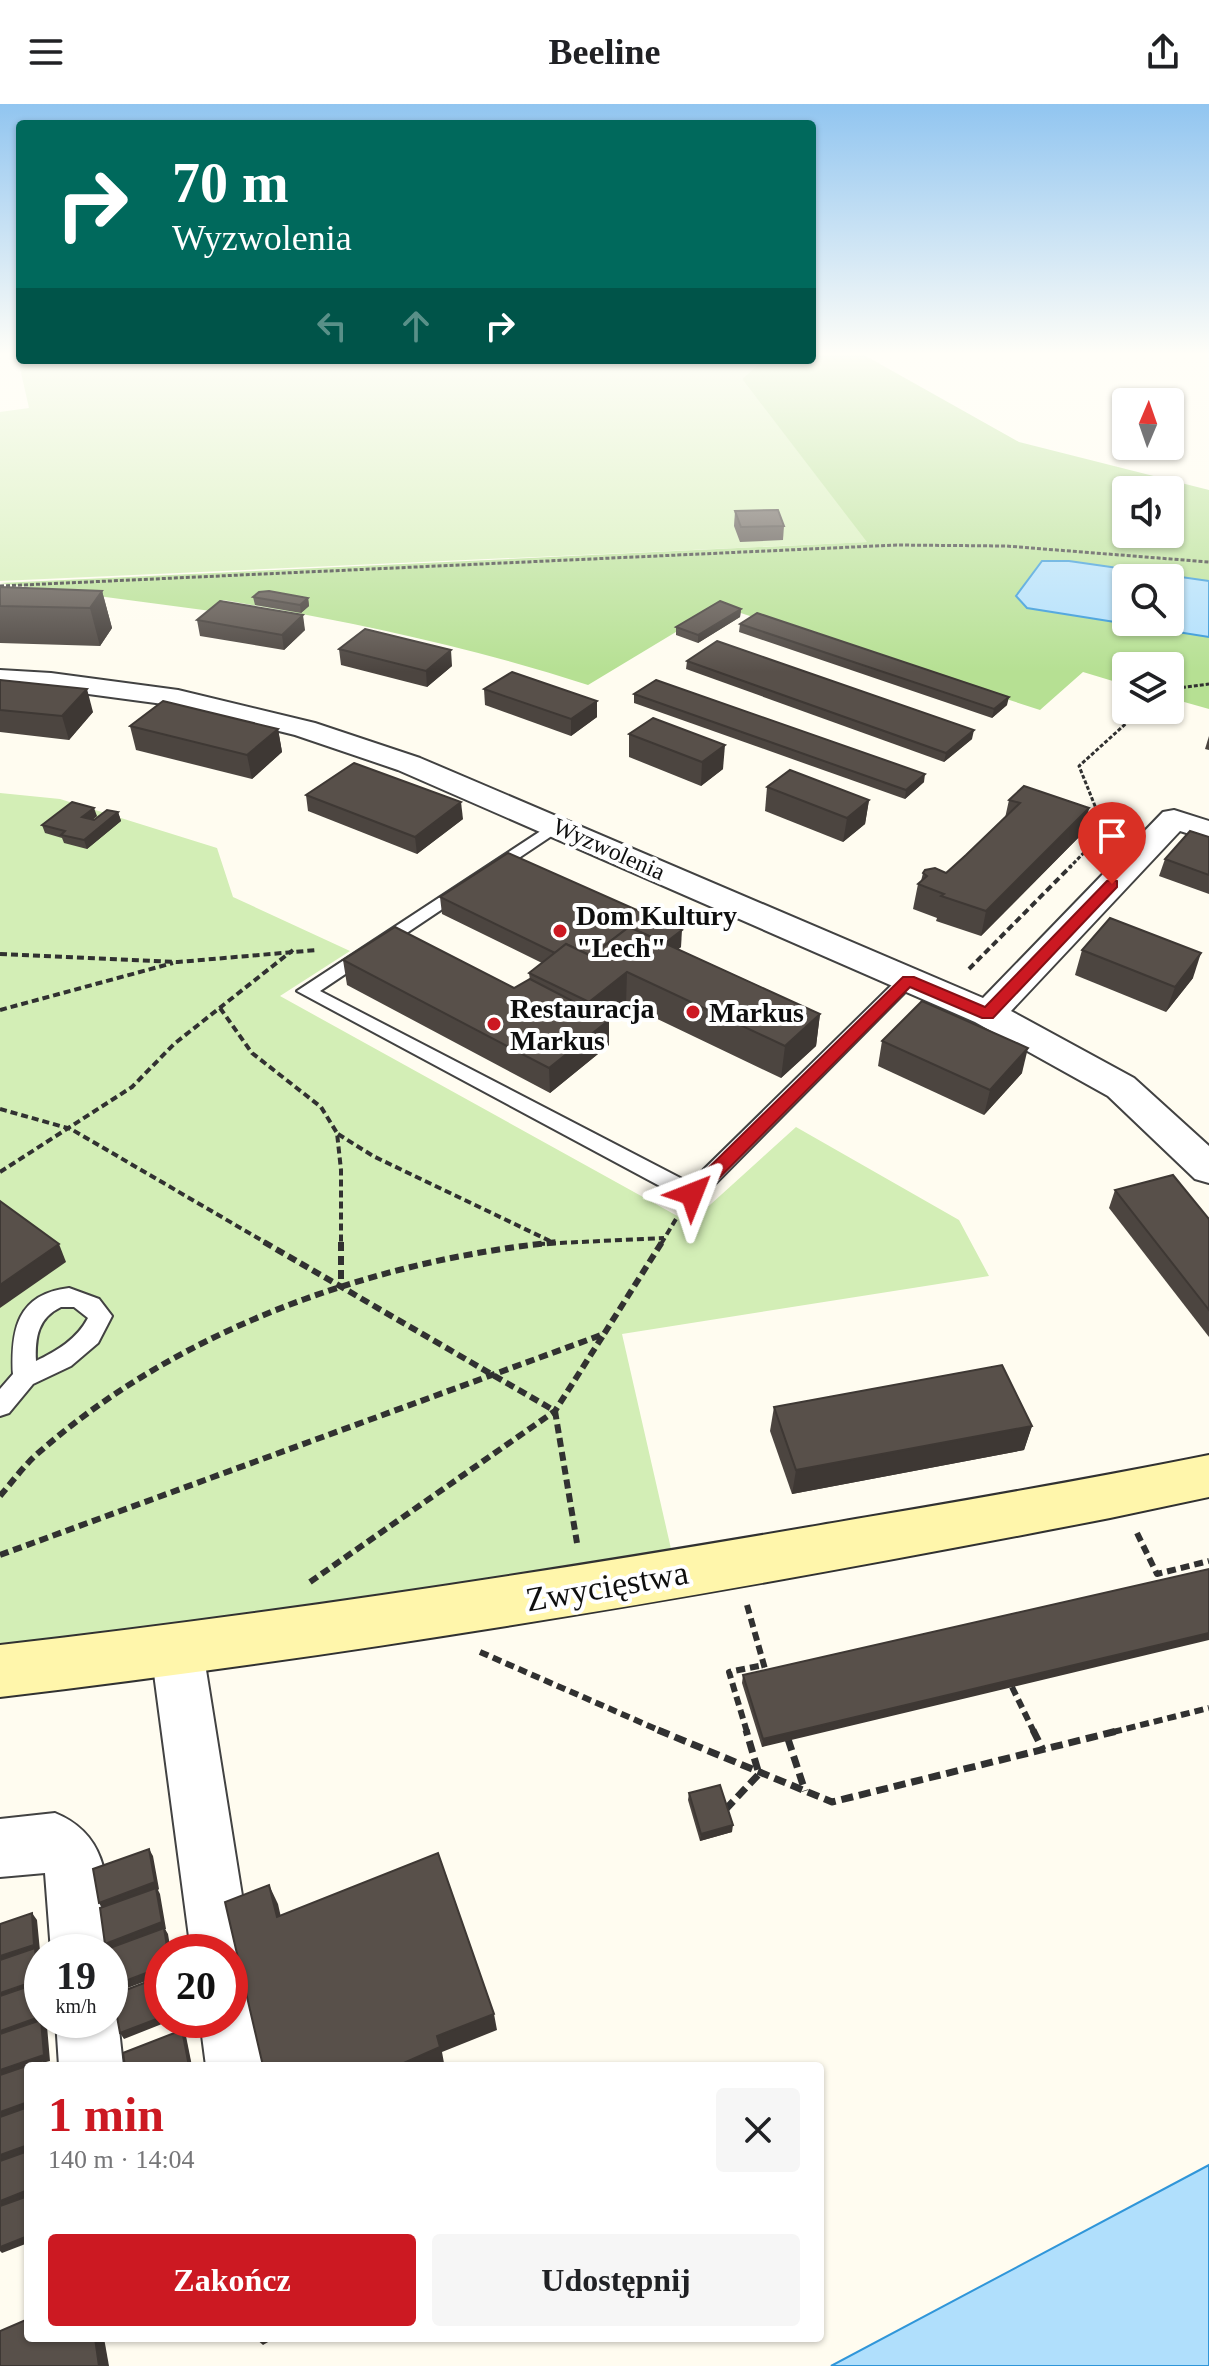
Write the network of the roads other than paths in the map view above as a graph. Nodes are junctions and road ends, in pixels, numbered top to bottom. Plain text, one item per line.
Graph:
1 (0, 678) edge
2 (556, 826) junction
3 (1209, 831) edge
4 (908, 980) junction
5 (988, 1014) junction
6 (1209, 1169) edge
7 (25, 1377) dead end
8 (0, 1406) edge
9 (1209, 1476) edge
10 (177, 1651) junction
11 (0, 1671) edge
12 (0, 1848) edge
13 (79, 1934) edge
14 (218, 1934) edge
15 (89, 2038) edge
16 (234, 2038) edge
17 (91, 2062) edge
18 (237, 2062) edge

1 - 2 street, Wyzwolenia
2 - 4 street, Wyzwolenia
2 - 4 lane
3 - 5 street
4 - 5 street, Wyzwolenia
5 - 6 street, Wyzwolenia
7 - 8 lane
9 - 10 street, Zwycięstwa
10 - 11 street, Zwycięstwa
10 - 14 street
12 - 13 street
15 - 17 street
16 - 18 street

